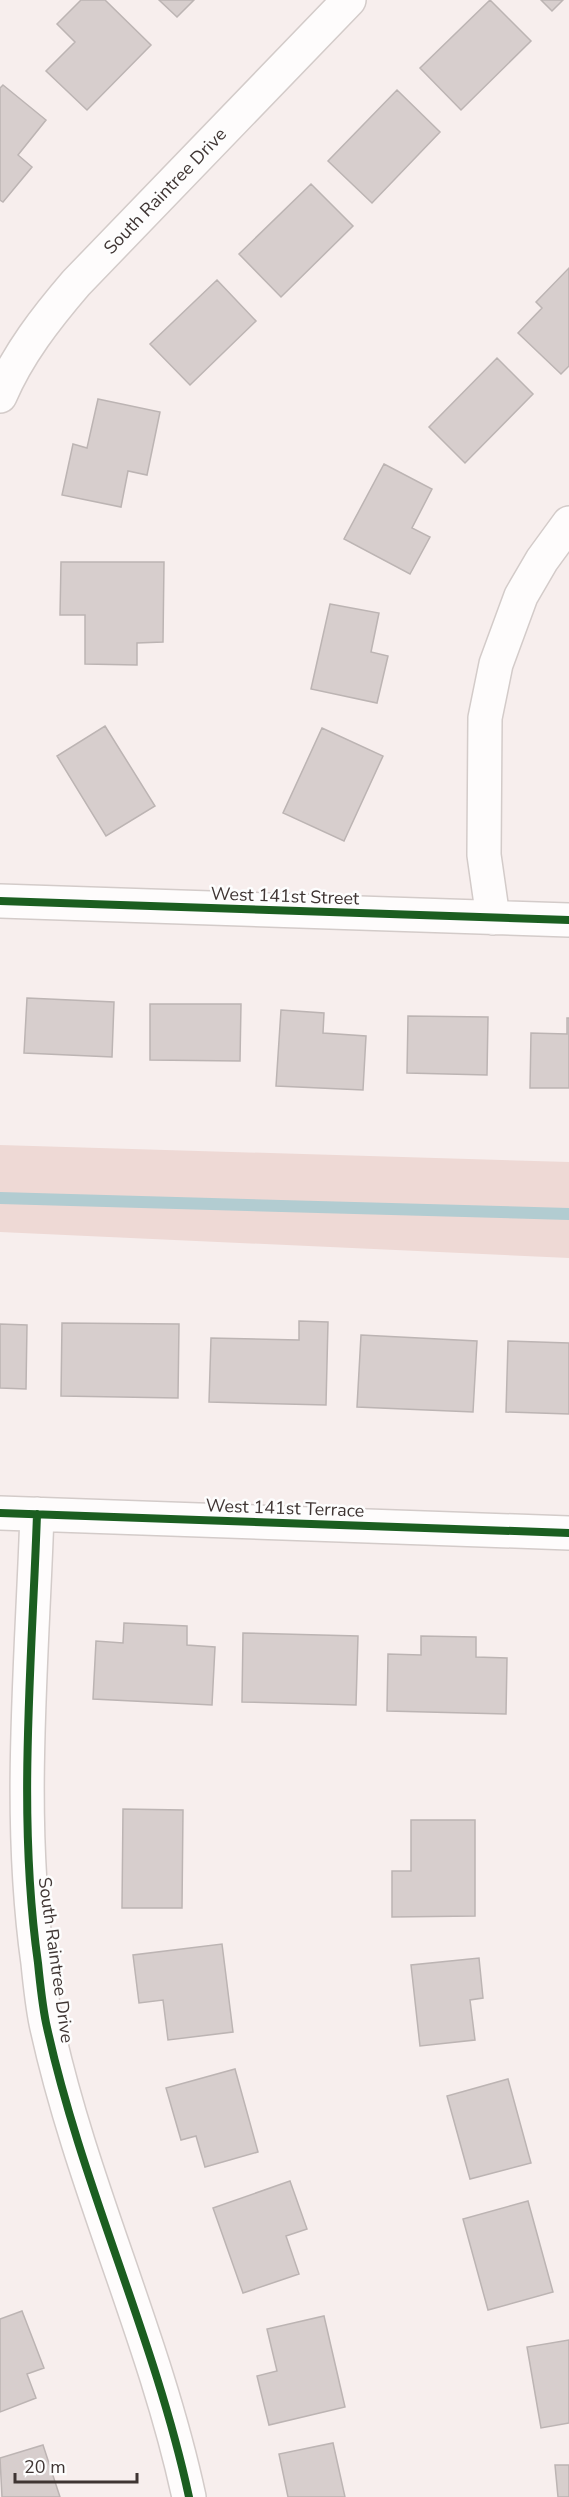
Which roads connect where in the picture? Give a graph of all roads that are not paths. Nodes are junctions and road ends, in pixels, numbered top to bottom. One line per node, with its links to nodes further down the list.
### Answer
1 (349, 0): 2 (street, South Raintree Drive)
2 (0, 396)
3 (569, 524): 5 (street)
4 (0, 901): 5 (street, West 141st Street)
5 (494, 918): 6 (street, West 141st Street)
6 (569, 920)
7 (0, 1513): 8 (street, West 141st Terrace)
8 (37, 1514): 9 (street, West 141st Terrace); 10 (street, South Raintree Drive)
9 (569, 1533)
10 (189, 2497)

